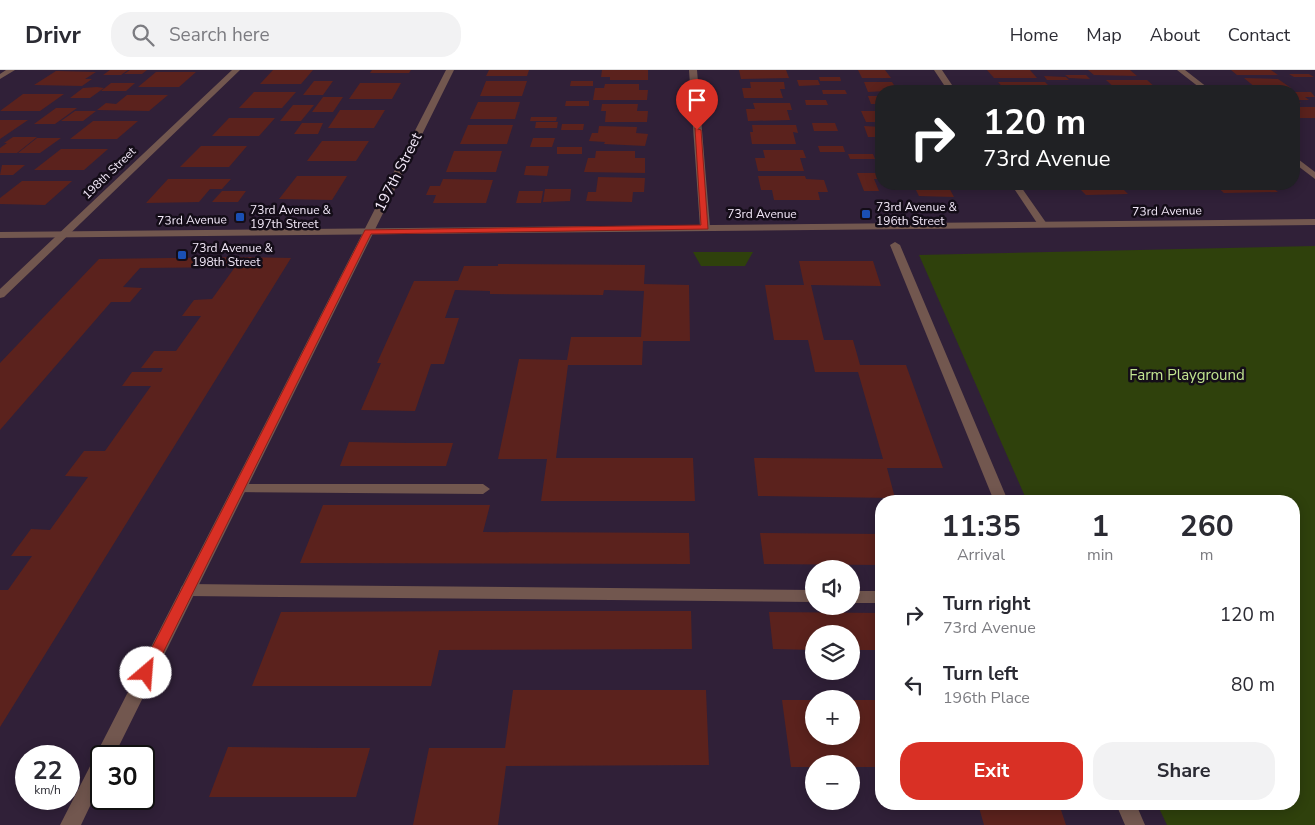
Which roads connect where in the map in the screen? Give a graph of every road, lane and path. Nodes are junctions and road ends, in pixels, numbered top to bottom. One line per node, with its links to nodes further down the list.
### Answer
1 (11, 70): 7 (street)
2 (236, 70): 17 (street, 198th Street)
3 (450, 70): 16 (street, 197th Street)
4 (693, 70): 15 (street)
5 (938, 70): 8 (street)
6 (1181, 70): 9 (street)
7 (0, 77)
8 (948, 85)
9 (1200, 85)
10 (1300, 164): 11 (street)
11 (1315, 176)
12 (1019, 190): 14 (street)
13 (1315, 222): 14 (street, 73rd Avenue)
14 (1042, 224): 15 (street, 73rd Avenue)
15 (705, 227): 16 (street, 73rd Avenue)
16 (368, 232): 17 (street, 73rd Avenue); 21 (street, 197th Street)
17 (64, 234): 18 (street, 73rd Avenue); 20 (street, 198th Street)
18 (0, 235)
19 (895, 245): 23 (street)
20 (0, 295)
21 (238, 489): 22 (street); 24 (street, 197th Street)
22 (483, 489)
23 (999, 495)
24 (188, 590): 25 (street); 28 (street, 197th Street)
25 (805, 596)
26 (860, 596): 27 (street)
27 (875, 597)
28 (110, 745)
29 (90, 785): 31 (street)
30 (1129, 810): 32 (street)
31 (70, 825)
32 (1135, 825)

